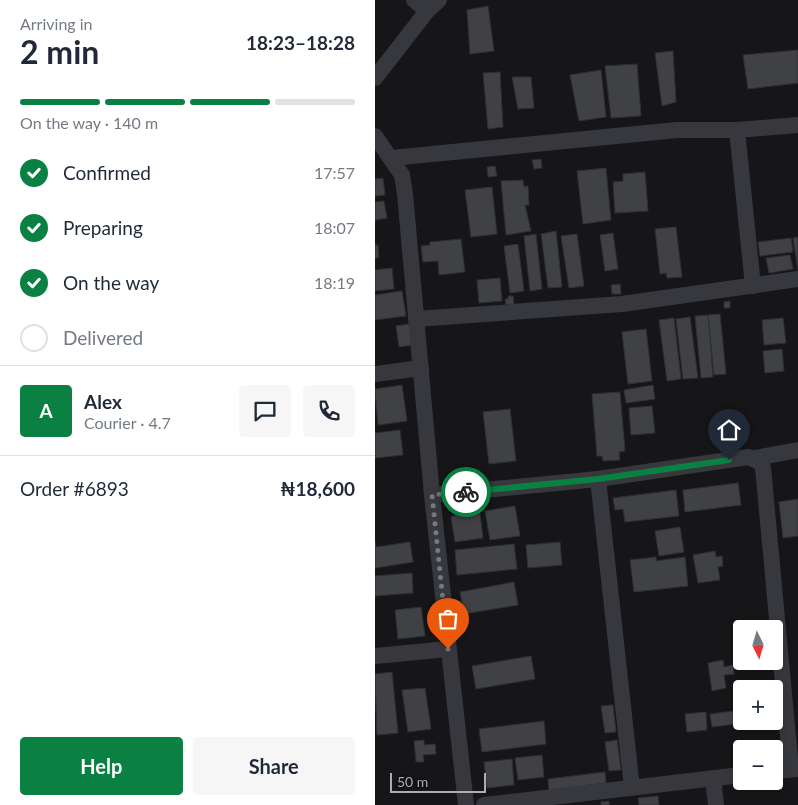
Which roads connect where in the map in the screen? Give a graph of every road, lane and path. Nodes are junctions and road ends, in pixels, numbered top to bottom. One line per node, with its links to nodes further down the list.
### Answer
1 (414, 0): 2 (street)
2 (433, 5): 3 (street)
3 (375, 78)
4 (798, 125): 5 (street)
5 (737, 130): 7 (street); 9 (street)
6 (375, 136): 7 (street)
7 (391, 158): 10 (street)
8 (798, 279): 9 (street)
9 (753, 286): 10 (street)
10 (416, 319): 11 (street)
11 (421, 368): 12 (street); 16 (street)
12 (375, 374)
13 (798, 450): 14 (street)
14 (755, 458): 15 (street); 19 (street)
15 (598, 479): 16 (street); 22 (street)
16 (432, 495): 17 (street)
17 (448, 649): 18 (street); 23 (street)
18 (375, 656)
19 (794, 769)
20 (733, 776): 21 (street)
21 (713, 778): 22 (street); 25 (street)
22 (632, 788): 24 (street)
23 (466, 805)
24 (484, 805)
25 (716, 805)

